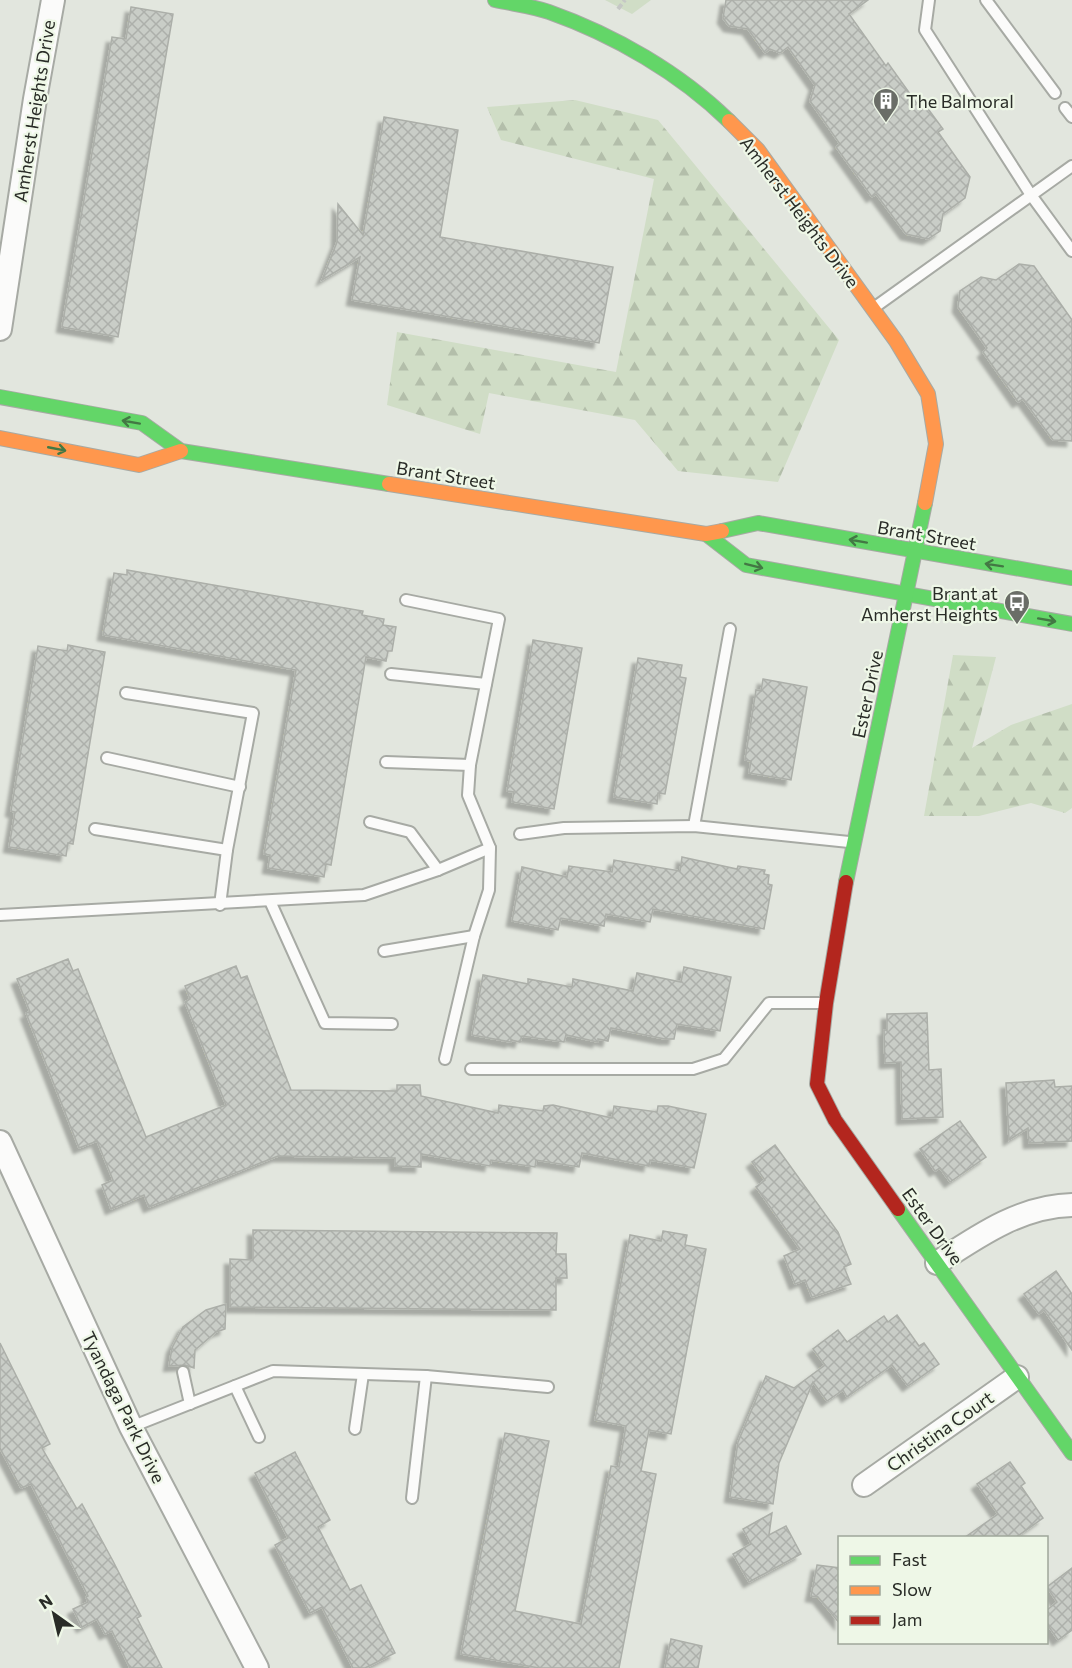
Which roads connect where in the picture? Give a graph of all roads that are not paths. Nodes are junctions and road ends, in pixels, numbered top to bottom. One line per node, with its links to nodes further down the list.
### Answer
1 (53, 0): 10 (street, Amherst Heights Drive)
2 (495, 0): 9 (street, Amherst Heights Drive)
3 (930, 0): 7 (lane)
4 (986, 0): 5 (lane)
5 (1055, 93)
6 (1072, 166): 7 (lane)
7 (1031, 195): 8 (lane); 9 (lane)
8 (1072, 251)
9 (872, 309): 15 (street, Amherst Heights Drive)
10 (0, 329)
11 (0, 398): 13 (street, Brant Street, one-way to 11)
12 (0, 438): 13 (street, Brant Street, one-way to 13)
13 (181, 451): 14 (street, Brant Street)
14 (706, 534): 15 (street, Brant Street, one-way to 14); 17 (street, Brant Street, one-way to 17)
15 (915, 552): 16 (street, Brant Street, one-way to 15); 17 (street, Ester Drive)
16 (1072, 578)
17 (907, 594): 19 (street, Brant Street, one-way to 19); 32 (street, Ester Drive)
18 (406, 600): 22 (lane)
19 (1072, 624)
20 (730, 629): 29 (lane)
21 (391, 674): 22 (lane)
22 (486, 684): 26 (lane)
23 (126, 693): 27 (lane)
24 (107, 758): 27 (lane)
25 (386, 762): 26 (lane)
26 (470, 765): 33 (lane)
27 (240, 787): 34 (lane)
28 (370, 822): 35 (lane)
29 (694, 826): 31 (lane); 32 (lane)
30 (95, 830): 34 (lane)
31 (520, 834)
32 (852, 843): 41 (street, Ester Drive)
33 (490, 848): 35 (lane); 39 (lane)
34 (227, 850): 37 (lane)
35 (438, 870): 36 (lane)
36 (270, 901): 37 (lane); 42 (lane)
37 (220, 905): 38 (lane)
38 (0, 915)
39 (474, 936): 40 (lane); 43 (lane)
40 (384, 951)
41 (826, 1003): 44 (lane); 47 (street, Ester Drive)
42 (392, 1024)
43 (445, 1059)
44 (471, 1069)
45 (0, 1142): 55 (street, Tyandaga Park Drive)
46 (1072, 1205): 47 (street)
47 (937, 1263): 51 (street, Ester Drive)
48 (183, 1372): 54 (lane)
49 (363, 1374): 50 (lane); 52 (lane); 56 (lane)
50 (426, 1376): 53 (lane); 60 (lane)
51 (1017, 1377): 58 (street, Ester Drive); 59 (street, Christina Court)
52 (235, 1386): 54 (lane); 57 (lane)
53 (548, 1387)
54 (190, 1404): 55 (lane)
55 (131, 1427): 61 (street, Tyandaga Park Drive)
56 (356, 1429)
57 (259, 1437)
58 (1072, 1453)
59 (864, 1485)
60 (412, 1498)
61 (257, 1668)

